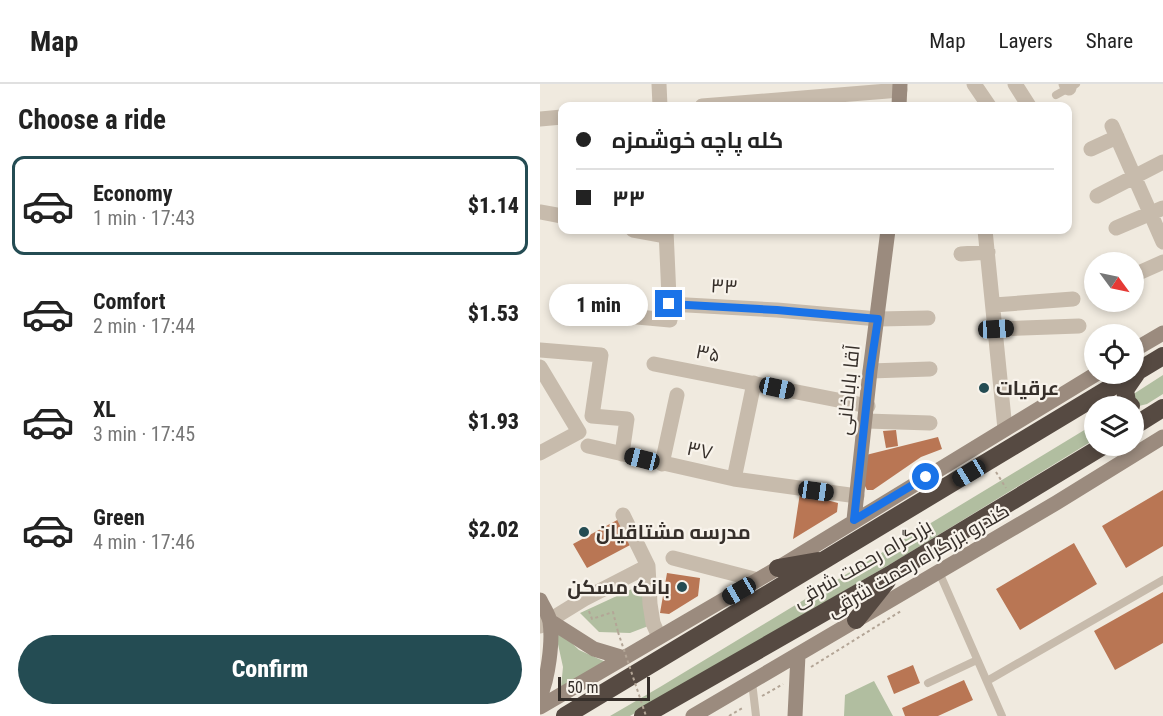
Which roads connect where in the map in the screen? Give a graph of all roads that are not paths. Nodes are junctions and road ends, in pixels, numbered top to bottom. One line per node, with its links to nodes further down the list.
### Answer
1 (659, 84): 5 (street)
2 (974, 84): 8 (street)
3 (1015, 84): 9 (street)
4 (903, 86): 6 (street); 7 (main road)
5 (660, 102)
6 (742, 102)
7 (900, 102)
8 (986, 102)
9 (1026, 102)
10 (558, 117): 11 (street)
11 (540, 119)
12 (1090, 148): 14 (street)
13 (1163, 162): 14 (street)
14 (1134, 177): 15 (street); 16 (street)
15 (1097, 196)
16 (1157, 211): 19 (street); 23 (street)
17 (540, 212): 18 (street)
18 (558, 215)
19 (1116, 228)
20 (666, 234): 29 (street)
21 (888, 234): 33 (main road, آقا باباخانی)
22 (986, 234): 24 (street)
23 (1163, 242)
24 (988, 252): 25 (street); 30 (street)
25 (961, 254)
26 (1163, 262): 27 (street)
27 (1144, 271)
28 (1073, 299): 30 (street)
29 (669, 304): 31 (street); 33 (street, ۳۳)
30 (994, 305): 35 (street)
31 (560, 310)
32 (928, 318): 33 (street, ۳۳)
33 (878, 319): 44 (main road, آقا باباخانی)
34 (1079, 326): 35 (street)
35 (996, 329): 56 (street)
36 (1163, 333): 37 (main road)
37 (1144, 344)
38 (540, 350): 60 (street)
39 (1163, 356): 42 (highway)
40 (654, 364): 46 (street, ۳۵)
41 (540, 367): 59 (street)
42 (1144, 367)
43 (930, 369): 44 (street)
44 (870, 371): 53 (main road, آقا باباخانی)
45 (1084, 381): 56 (main road)
46 (754, 383): 53 (street, ۳۵); 63 (street)
47 (1120, 384): 49 (highway, بزرگراه رحمت شرقی)
48 (677, 395): 62 (street)
49 (1103, 396)
50 (1161, 409): 52 (highway); 54 (highway)
51 (1084, 410): 68 (highway, بزرگراه رحمت شرقی)
52 (1144, 412)
53 (867, 414): 55 (street, ۳۵); 64 (main road, آقا باباخانی)
54 (1144, 420)
55 (930, 423)
56 (1005, 429): 66 (main road)
57 (1163, 437): 71 (main road, کندرو بزرگراه رحمت شرقی)
58 (588, 446): 60 (street, ۳۷)
59 (540, 453)
60 (622, 454): 62 (street, ۳۷)
61 (1086, 456): 72 (highway, بزرگراه رحمت شرقی)
62 (662, 464): 63 (street, ۳۷)
63 (734, 479): 64 (street, ۳۷)
64 (857, 496): 66 (main road, آقا باباخانی)
65 (623, 515): 69 (street)
66 (854, 520): 70 (main road)
67 (673, 558): 73 (street)
68 (828, 559): 70 (highway); 87 (highway, بزرگراه رحمت شرقی)
69 (648, 566): 77 (street); 78 (street)
70 (778, 568): 73 (main road)
71 (939, 572): 76 (main road, کندرو بزرگراه رحمت شرقی); 81 (lane)
72 (893, 573): 76 (highway); 88 (highway, بزرگراه رحمت شرقی)
73 (759, 580): 78 (main road)
74 (1163, 580): 82 (lane)
75 (540, 600): 77 (main road)
76 (856, 620): 79 (main road, کندرو بزرگراه رحمت شرقی)
77 (545, 623): 80 (main road); 85 (main road)
78 (659, 638): 80 (main road)
79 (798, 655): 83 (main road, کندرو بزرگراه رحمت شرقی); 91 (main road)
80 (624, 658): 86 (main road)
81 (977, 660): 82 (lane); 84 (lane)
82 (987, 681): 92 (lane)
83 (752, 682): 89 (main road, کندرو بزرگراه رحمت شرقی); 90 (lane)
84 (928, 683)
85 (540, 696)
86 (540, 707)
87 (565, 716)
88 (645, 716)
89 (693, 716)
90 (756, 716)
91 (795, 716)
92 (1002, 716)

